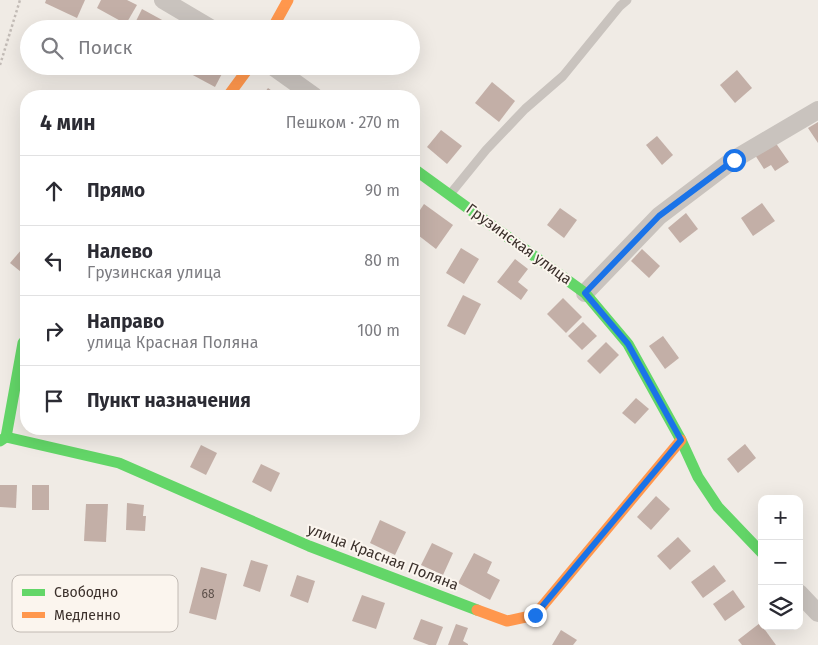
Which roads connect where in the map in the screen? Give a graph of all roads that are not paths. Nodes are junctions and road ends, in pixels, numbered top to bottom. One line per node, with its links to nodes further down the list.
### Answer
1 (163, 0): 4 (street)
2 (288, 0): 5 (street)
3 (627, 0): 12 (lane)
4 (197, 20)
5 (277, 20)
6 (243, 75): 8 (street)
7 (285, 75): 9 (street)
8 (232, 90)
9 (306, 90)
10 (818, 110): 13 (street)
11 (420, 173): 12 (street, Грузинская улица)
12 (450, 195): 13 (street, Грузинская улица)
13 (585, 293): 16 (street, Грузинская улица)
14 (20, 357): 15 (street)
15 (3, 439): 16 (street, улица Красная Поляна)
16 (681, 440): 17 (street, Грузинская улица)
17 (758, 549)
18 (803, 597): 19 (street)
19 (818, 613)

